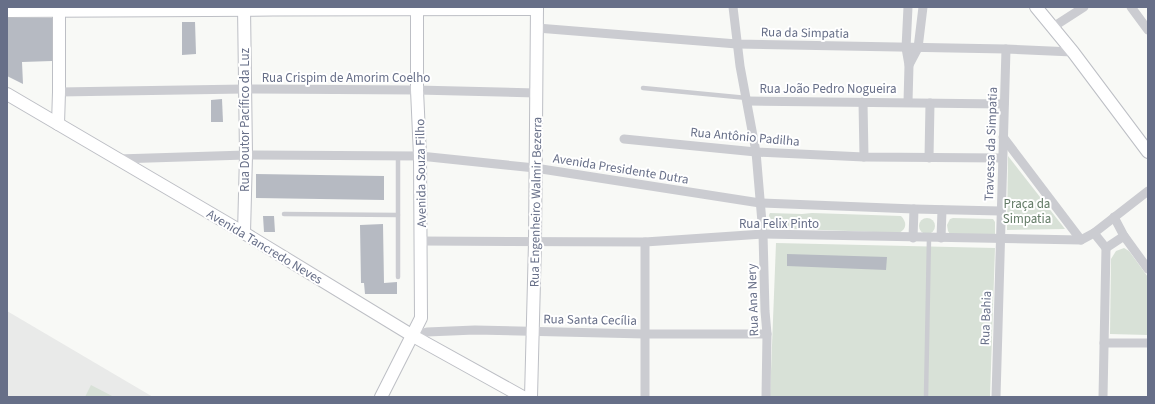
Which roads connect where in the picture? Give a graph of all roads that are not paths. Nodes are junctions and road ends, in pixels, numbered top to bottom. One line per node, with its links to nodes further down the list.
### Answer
1 (733, 7): 15 (street, Rua Ana Nery)
2 (908, 7): 16 (street, Rua João Pedro Nogueira)
3 (923, 7): 17 (street)
4 (1036, 7): 12 (main road)
5 (1084, 7): 12 (street)
6 (1131, 7): 14 (street)
7 (417, 8): 8 (main road); 10 (main road); 23 (main road, Avenida Souza Filho)
8 (537, 8): 13 (main road, Rua Engenheiro Walmir Bezerra)
9 (59, 9): 10 (main road); 11 (main road); 24 (main road)
10 (244, 9): 22 (main road, Rua Doutor Pacífico da Luz)
11 (7, 11)
12 (1053, 27): 19 (main road)
13 (536, 28): 15 (street, Rua da Simpatia); 25 (main road, Rua Engenheiro Walmir Bezerra)
14 (1148, 30)
15 (737, 44): 16 (street, Rua da Simpatia); 27 (street, Rua Ana Nery)
16 (906, 48): 17 (street, Rua da Simpatia); 20 (street, Rua João Pedro Nogueira)
17 (918, 48): 18 (street, Rua da Simpatia); 20 (street, Rua João Pedro Nogueira)
18 (1006, 49): 19 (street, Rua da Simpatia); 31 (street, Travessa da Simpatia)
19 (1073, 52): 36 (main road)
20 (909, 65): 29 (street, Rua João Pedro Nogueira)
21 (643, 88): 27 (lane)
22 (244, 90): 23 (street, Rua Crispim de Amorim Coelho); 24 (street, Rua Crispim de Amorim Coelho); 37 (main road, Rua Doutor Pacífico da Luz)
23 (417, 90): 25 (street, Rua Crispim de Amorim Coelho); 39 (main road, Avenida Souza Filho)
24 (59, 92): 32 (main road)
25 (536, 93): 44 (main road, Rua Engenheiro Walmir Bezerra)
26 (7, 94): 32 (main road, Avenida Tancredo Neves)
27 (747, 99): 28 (street, Rua João Pedro Nogueira); 35 (street, Rua Ana Nery)
28 (863, 102): 29 (street, Rua João Pedro Nogueira); 40 (street)
29 (908, 102): 30 (street, Rua João Pedro Nogueira)
30 (930, 103): 31 (street, Rua João Pedro Nogueira); 41 (street)
31 (1004, 104): 33 (street, Travessa da Simpatia)
32 (58, 124): 43 (main road, Avenida Tancredo Neves)
33 (1003, 137): 42 (street, Travessa da Simpatia); 62 (street)
34 (624, 138): 35 (street, Rua Antônio Padilha)
35 (756, 152): 40 (street, Rua Antônio Padilha); 46 (street, Rua Ana Nery)
36 (1148, 152)
37 (246, 155): 38 (street, Avenida Presidente Dutra); 43 (street, Avenida Presidente Dutra); 53 (main road, Rua Doutor Pacífico da Luz)
38 (398, 156): 39 (street, Avenida Presidente Dutra); 51 (lane)
39 (420, 156): 44 (street, Avenida Presidente Dutra); 60 (main road, Avenida Souza Filho)
40 (864, 157): 41 (street, Rua Antônio Padilha)
41 (929, 158): 42 (street, Rua Antônio Padilha)
42 (1002, 158): 49 (street, Travessa da Simpatia)
43 (118, 159): 53 (main road, Avenida Tancredo Neves)
44 (535, 168): 46 (street, Avenida Presidente Dutra); 63 (main road, Rua Engenheiro Walmir Bezerra)
45 (1148, 191): 52 (street, Rua Felix Pinto)
46 (760, 203): 47 (street, Avenida Presidente Dutra); 55 (street, Rua Ana Nery)
47 (914, 209): 48 (street, Avenida Presidente Dutra); 57 (street)
48 (942, 210): 49 (street, Avenida Presidente Dutra); 59 (street)
49 (1000, 211): 61 (street, Travessa da Simpatia)
50 (284, 214): 51 (lane)
51 (398, 215): 67 (lane)
52 (1114, 217): 54 (street, Rua Felix Pinto); 56 (street)
53 (244, 233): 71 (main road, Avenida Tancredo Neves)
54 (1094, 233): 62 (street, Rua Felix Pinto); 65 (street)
55 (763, 234): 57 (street, Rua Felix Pinto); 64 (street, Rua Felix Pinto); 70 (street, Rua Ana Nery)
56 (1124, 236): 65 (street); 66 (street)
57 (913, 238): 58 (street, Rua Felix Pinto)
58 (929, 238): 59 (street, Rua Felix Pinto); 79 (lane)
59 (941, 238): 61 (street, Rua Felix Pinto)
60 (421, 240): 63 (street, Rua Felix Pinto); 71 (main road, Avenida Souza Filho)
61 (1001, 240): 62 (street, Rua Felix Pinto); 80 (street, Rua Bahia)
62 (1081, 240)
63 (535, 242): 64 (street, Rua Felix Pinto); 68 (main road, Rua Engenheiro Walmir Bezerra)
64 (645, 242): 69 (street)
65 (1106, 248): 73 (street)
66 (1148, 269)
67 (398, 277)
68 (533, 331): 69 (street, Rua Santa Cecília); 71 (street, Rua Santa Cecília); 76 (main road, Rua Engenheiro Walmir Bezerra)
69 (645, 334): 70 (street, Rua Santa Cecília); 77 (street)
70 (767, 334): 78 (street, Rua Ana Nery)
71 (413, 336): 74 (main road, Avenida Souza Filho); 75 (main road, Avenida Tancredo Neves)
72 (1148, 342): 73 (street)
73 (1104, 343): 81 (street)
74 (381, 397)
75 (523, 397)
76 (531, 397)
77 (645, 397)
78 (766, 397)
79 (926, 397)
80 (996, 397)
81 (1103, 397)

